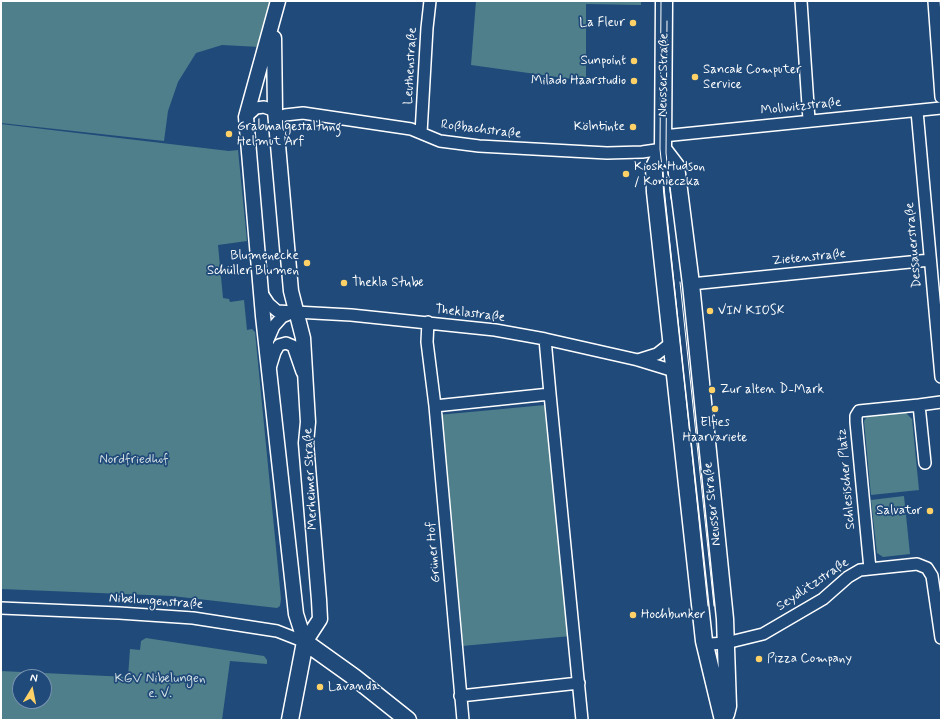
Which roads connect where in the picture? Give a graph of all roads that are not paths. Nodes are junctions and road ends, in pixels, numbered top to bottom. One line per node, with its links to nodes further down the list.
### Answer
1 (278, 1): 6 (street, Merheimer Straße)
2 (430, 1): 13 (street, Leuthenstraße)
3 (664, 1): 14 (main road, Neusser Straße)
4 (801, 1): 12 (street)
5 (934, 1): 7 (street)
6 (275, 17): 10 (street, Merheimer Straße); 11 (street, Merheimer Straße)
7 (941, 97)
8 (941, 108): 9 (street, Mollwitzstraße)
9 (916, 111): 12 (street, Mollwitzstraße); 15 (street, Dessauerstraße)
10 (275, 115): 11 (street); 13 (street, Roßbachstraße); 18 (street, Merheimer Straße)
11 (246, 117): 17 (street, Merheimer Straße)
12 (809, 120): 14 (street, Mollwitzstraße)
13 (421, 133): 14 (street, Roßbachstraße)
14 (663, 143): 16 (main road, Neusser Straße); 22 (main road, Neusser Straße)
15 (930, 260): 16 (street, Zietenstraße); 26 (street, Dessauerstraße)
16 (691, 284): 38 (main road, Neusser Straße)
17 (261, 292): 18 (street); 21 (street, Merheimer Straße)
18 (297, 311): 19 (street, Theklastraße); 21 (street); 27 (street, Merheimer Straße)
19 (428, 322): 20 (street, Theklastraße); 31 (street, Grüner Hof)
20 (545, 339): 23 (street, Theklastraße); 28 (street)
21 (267, 342): 24 (street, Merheimer Straße)
22 (671, 343): 23 (street); 25 (main road, Neusser Straße)
23 (638, 360): 25 (street, Theklastraße)
24 (270, 371): 27 (street); 37 (street, Merheimer Straße)
25 (674, 371): 36 (main road, Neusser Straße)
26 (941, 377)
27 (307, 384): 37 (street, Merheimer Straße)
28 (550, 394): 31 (street); 39 (street)
29 (941, 402): 30 (street)
30 (919, 405): 32 (street); 33 (street, Schlesischer Platz)
31 (435, 406): 40 (street, Grüner Hof)
32 (925, 463)
33 (870, 569): 35 (street, Seydlitzstraße); 38 (street, Seydlitzstraße)
34 (1, 608): 37 (street, Nibelungenstraße)
35 (941, 638)
36 (704, 641): 38 (street, Seydlitzstraße); 45 (main road, Neusser Straße)
37 (305, 642): 41 (main road, Merheimer Straße); 42 (main road)
38 (726, 643): 45 (main road, Neusser Straße)
39 (579, 683): 40 (street); 44 (street)
40 (460, 696): 43 (street, Grüner Hof)
41 (290, 720)
42 (408, 720)
43 (463, 720)
44 (582, 720)
45 (724, 720)

